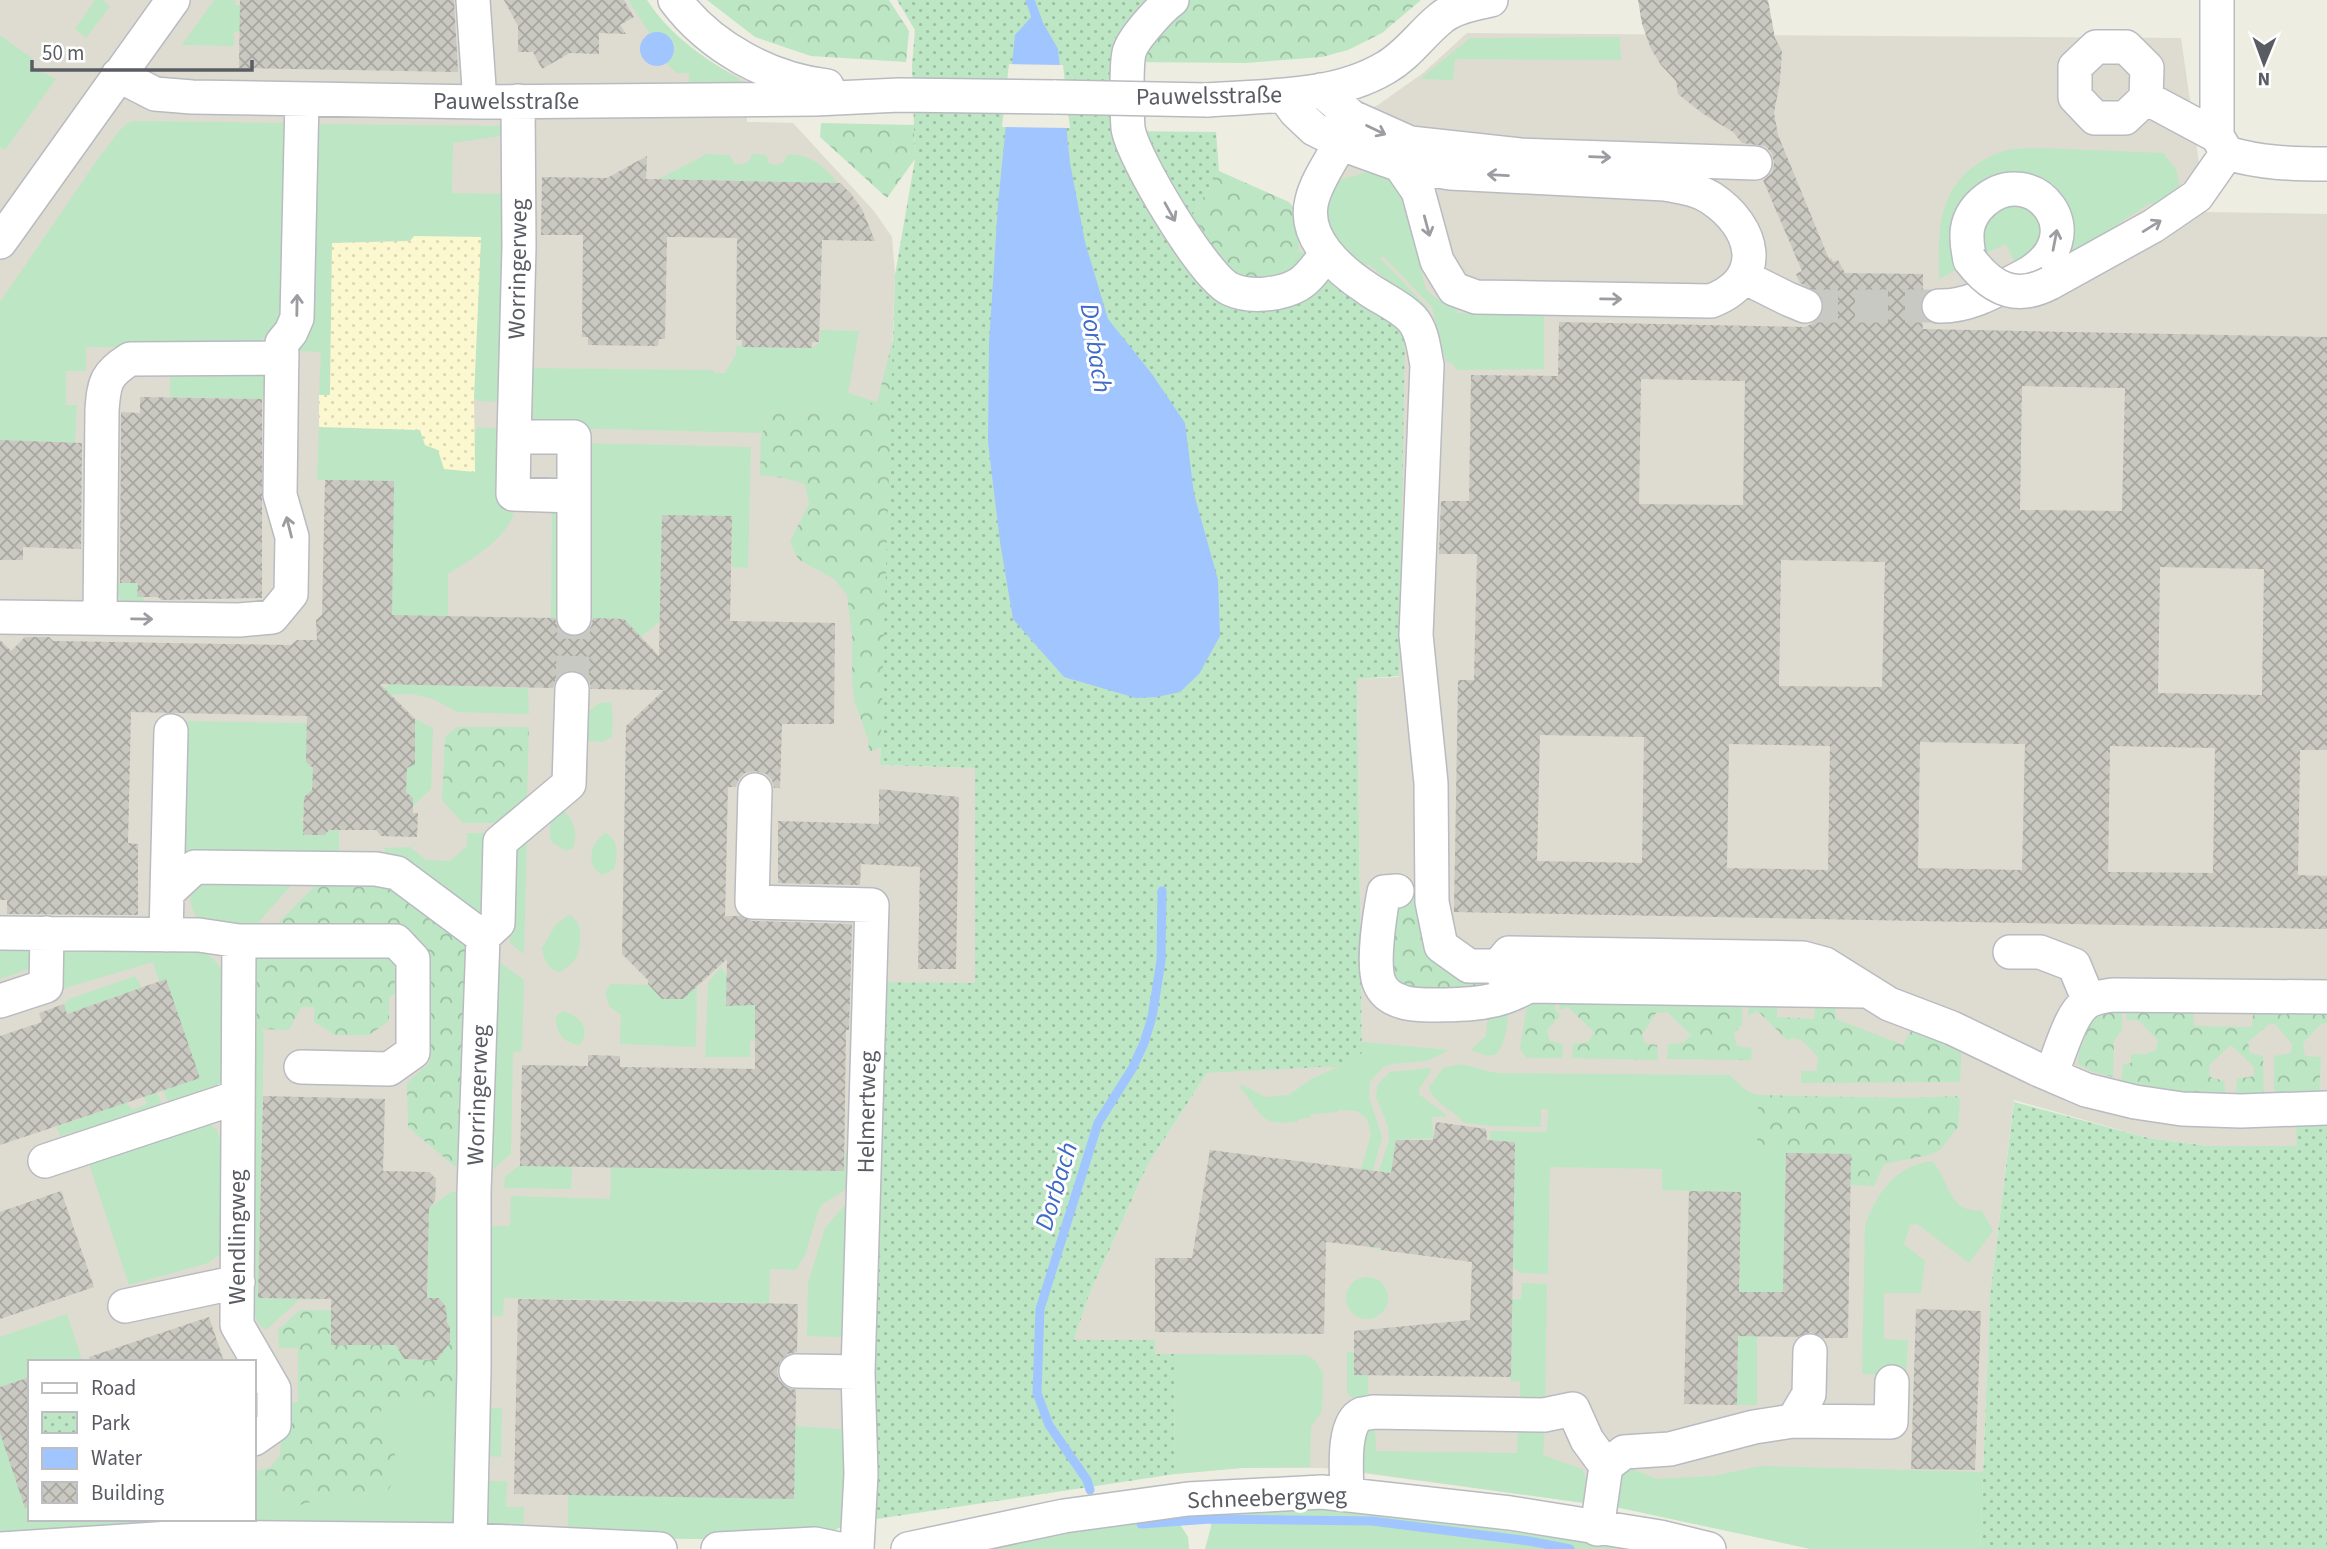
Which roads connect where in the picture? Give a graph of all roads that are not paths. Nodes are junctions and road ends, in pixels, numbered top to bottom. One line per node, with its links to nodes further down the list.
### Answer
1 (173, 0): 7 (street)
2 (473, 0): 13 (street)
3 (675, 0): 9 (street, Pauwelsstraße)
4 (1172, 0): 21 (street, one-way to 21)
5 (1491, 0): 8 (street, Pauwelsstraße)
6 (2217, 0): 16 (street)
7 (118, 75): 12 (street, Pauwelsstraße); 20 (street)
8 (1321, 90): 10 (street, Pauwelsstraße); 19 (street, one-way to 19)
9 (902, 95): 10 (street, Pauwelsstraße, bridge); 14 (street, Pauwelsstraße)
10 (1284, 96): 15 (street)
11 (2146, 97): 16 (street)
12 (302, 99): 13 (street, Pauwelsstraße); 25 (street, one-way to 12)
13 (480, 102): 14 (street, Pauwelsstraße)
14 (518, 102): 26 (street, Worringerweg)
15 (1341, 142): 18 (street); 21 (street)
16 (2222, 144): 17 (street); 24 (street, one-way to 16, bridge)
17 (2327, 164)
18 (1400, 165): 19 (street, one-way to 18); 22 (street, one-way to 22)
19 (1743, 230): 22 (street)
20 (0, 242)
21 (1326, 254): 42 (street)
22 (1744, 277): 23 (street)
23 (1805, 306)
24 (1938, 306)
25 (282, 358): 29 (street); 29 (street, one-way to 25)
26 (514, 437): 27 (street, Worringerweg); 27 (street)
27 (573, 496): 30 (street)
28 (0, 617): 29 (street)
29 (100, 618)
30 (574, 618)
31 (572, 689): 39 (street, Worringerweg)
32 (171, 732): 35 (street)
33 (755, 790): 57 (street, Helmertweg)
34 (1389, 884): 43 (street)
35 (167, 893): 38 (street); 39 (street)
36 (0, 933): 37 (street)
37 (47, 933): 38 (street); 46 (street)
38 (166, 934): 40 (street)
39 (483, 937): 65 (street, Worringerweg)
40 (239, 941): 48 (street); 50 (street, Wendlingweg)
41 (2010, 952): 47 (street)
42 (1498, 966): 43 (street); 44 (street)
43 (1529, 986): 44 (street)
44 (1865, 991): 49 (street)
45 (2327, 997): 47 (street)
46 (0, 1001)
47 (2089, 1001): 49 (street)
48 (301, 1067)
49 (2050, 1074): 51 (street)
50 (238, 1097): 52 (street); 53 (street, Wendlingweg)
51 (2327, 1108)
52 (45, 1161)
53 (237, 1282): 54 (street); 60 (street, Wendlingweg)
54 (125, 1306)
55 (1810, 1351): 59 (street)
56 (796, 1371): 57 (street)
57 (858, 1372): 70 (street, Helmertweg)
58 (1892, 1382): 59 (street)
59 (1793, 1421): 61 (street)
60 (256, 1438)
61 (1606, 1466): 62 (street); 64 (street)
62 (1347, 1495): 64 (street, Schneebergweg); 71 (street, Schneebergweg)
63 (188, 1528): 65 (street); 66 (street)
64 (1597, 1529): 72 (street, Schneebergweg)
65 (470, 1540): 67 (street)
66 (1, 1549)
67 (660, 1549)
68 (719, 1549): 69 (street)
69 (839, 1549)
70 (857, 1549)
71 (908, 1549)
72 (1709, 1549)

